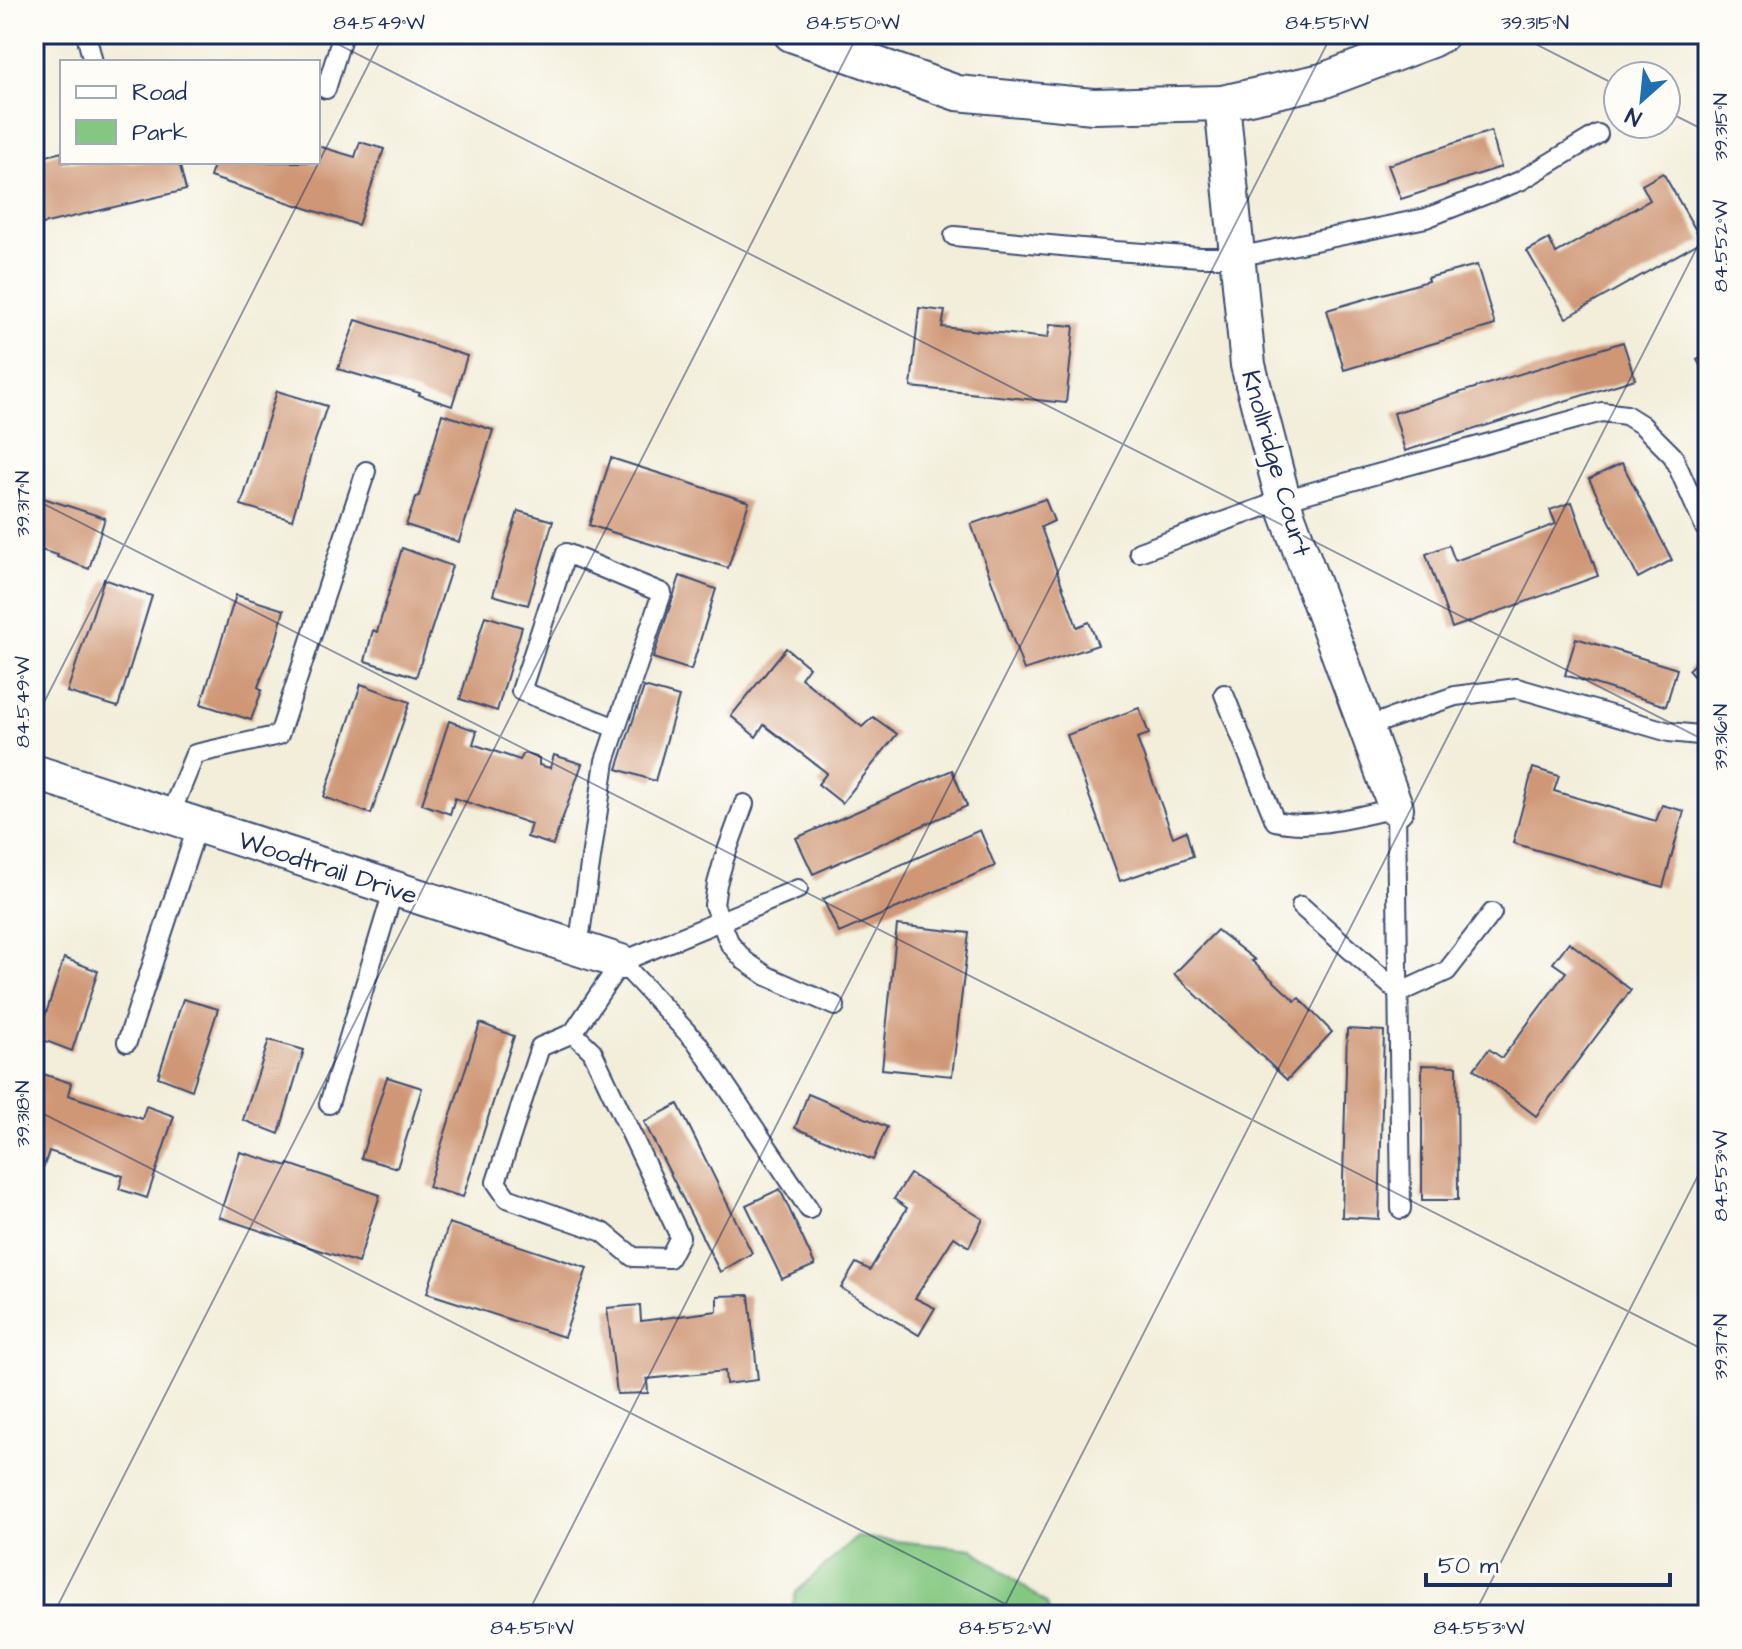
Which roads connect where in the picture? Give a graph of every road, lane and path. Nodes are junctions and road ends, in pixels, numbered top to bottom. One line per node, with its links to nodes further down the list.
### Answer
1 (86, 34): 5 (lane)
2 (343, 34): 6 (lane)
3 (791, 34): 7 (street)
4 (1442, 34): 7 (street)
5 (92, 60)
6 (326, 89)
7 (1222, 103): 10 (street, Knollridge Court)
8 (1598, 134): 10 (lane)
9 (954, 236): 10 (lane)
10 (1237, 257): 12 (street, Knollridge Court)
11 (366, 471): 22 (lane)
12 (1283, 500): 13 (lane); 14 (lane); 16 (street, Knollridge Court)
13 (1705, 528)
14 (1139, 552)
15 (1224, 694): 21 (lane)
16 (1366, 727): 18 (lane); 21 (street, Knollridge Court)
17 (616, 728): 17 (lane); 28 (lane)
18 (1708, 730)
19 (34, 772): 22 (street, Woodtrail Drive)
20 (744, 804): 27 (lane)
21 (1396, 808): 30 (lane)
22 (184, 820): 23 (street, Woodtrail Drive); 33 (lane)
23 (394, 888): 28 (street, Woodtrail Drive); 34 (lane)
24 (798, 889): 27 (lane)
25 (1301, 906): 30 (lane)
26 (1492, 913): 30 (lane)
27 (720, 921): 29 (lane); 31 (lane)
28 (578, 948): 29 (street, Woodtrail Drive)
29 (621, 962): 32 (lane); 35 (lane)
30 (1399, 993): 36 (lane)
31 (835, 1006)
32 (573, 1033): 32 (lane)
33 (127, 1042)
34 (329, 1104)
35 (809, 1209)
36 (1401, 1209)

